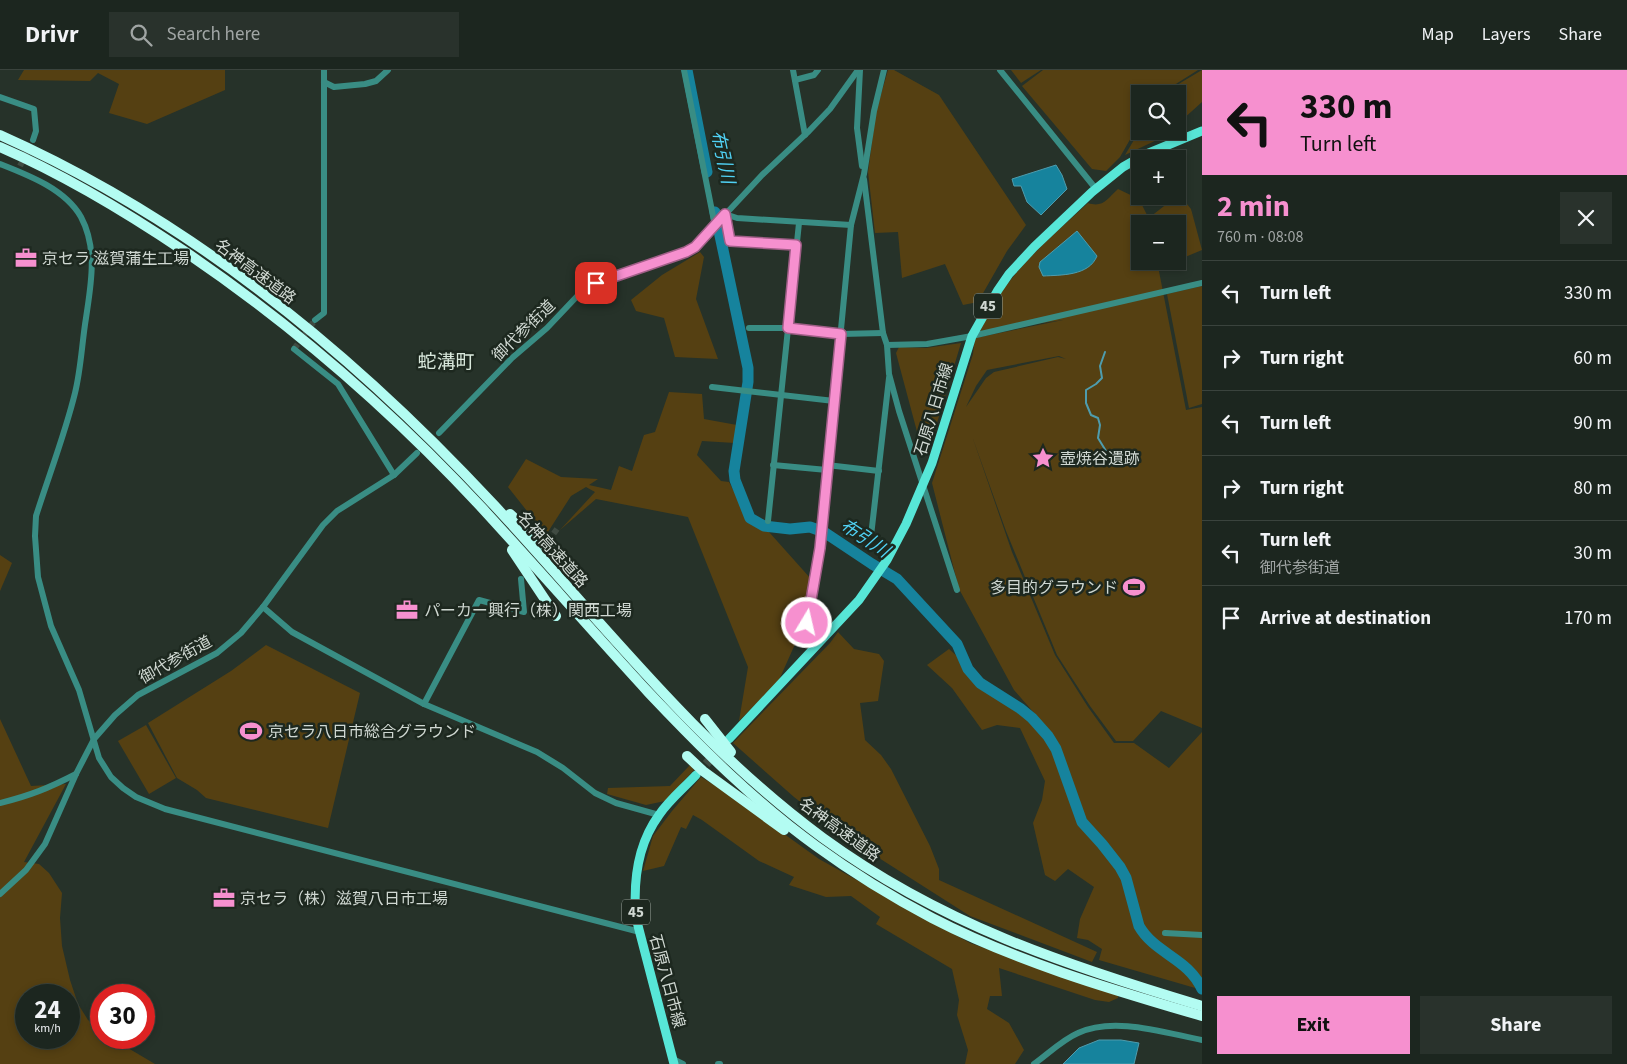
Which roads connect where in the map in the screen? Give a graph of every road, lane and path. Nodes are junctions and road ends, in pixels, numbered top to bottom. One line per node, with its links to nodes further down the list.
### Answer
1 (324, 70): 10 (street)
2 (388, 70): 10 (street)
3 (684, 70): 22 (street)
4 (793, 70): 9 (street)
5 (818, 70): 9 (street)
6 (859, 70): 14 (street, 御代参街道); 18 (street)
7 (884, 70): 18 (street)
8 (1000, 70): 19 (street)
9 (795, 80): 14 (street)
10 (324, 82): 26 (street)
11 (0, 97): 15 (street)
12 (1202, 131): 19 (main road, 石原八日市線 / 45)
13 (0, 135): 39 (highway, 名神高速道路)
14 (805, 135): 20 (street, 御代参街道)
15 (33, 140)
16 (0, 147): 46 (highway, 名神高速道路)
17 (0, 164): 57 (street)
18 (864, 174): 23 (street); 29 (street)
19 (1096, 189): 31 (main road, 石原八日市線 / 45)
20 (723, 217): 21 (street); 22 (street, 御代参街道); 24 (street)
21 (799, 223): 23 (street); 24 (street)
22 (716, 225): 38 (street, 御代参街道)
23 (851, 225): 30 (street)
24 (796, 245): 28 (street)
25 (1202, 282): 31 (street)
26 (315, 320)
27 (749, 328): 28 (street)
28 (788, 328): 30 (street); 36 (street)
29 (883, 333): 30 (street); 32 (street)
30 (841, 334): 37 (street)
31 (972, 336): 32 (street); 45 (main road, 石原八日市線 / 45)
32 (887, 345): 34 (street)
33 (294, 350): 44 (street)
34 (890, 374): 43 (street); 45 (street)
35 (712, 387): 36 (street)
36 (780, 396): 37 (street); 41 (street)
37 (834, 401): 42 (street)
38 (439, 433)
39 (440, 449): 49 (highway); 60 (highway, 名神高速道路)
40 (417, 453): 44 (street, 御代参街道)
41 (773, 465): 42 (street); 47 (street)
42 (827, 468): 43 (street); 54 (street)
43 (879, 471): 48 (street)
44 (394, 475): 52 (street, 御代参街道)
45 (923, 484): 51 (street); 54 (main road, 石原八日市線 / 45)
46 (479, 505): 53 (highway); 66 (highway, 名神高速道路)
47 (768, 521)
48 (871, 536)
49 (559, 555)
50 (522, 580): 55 (street)
51 (956, 590)
52 (263, 608): 55 (street); 57 (street, 御代参街道)
53 (556, 616)
54 (816, 647): 58 (main road, 石原八日市線 / 45)
55 (424, 704): 64 (street)
56 (705, 720): 60 (highway)
57 (94, 738): 61 (street, 御代参街道); 67 (street)
58 (729, 739)
59 (687, 756): 66 (highway)
60 (744, 772): 70 (highway, 名神高速道路)
61 (76, 774): 63 (street); 65 (street, 御代参街道)
62 (696, 775): 64 (main road, 石原八日市線 / 45)
63 (0, 803)
64 (659, 814): 67 (main road, 石原八日市線 / 45)
65 (0, 894)
66 (900, 901): 71 (highway, 名神高速道路)
67 (640, 932): 73 (main road, 石原八日市線 / 45)
68 (1166, 933): 69 (street)
69 (1202, 935)
70 (1201, 1005)
71 (1202, 1016)
72 (1202, 1040): 75 (street)
73 (674, 1062): 74 (street)
74 (682, 1064)
75 (1034, 1064)

